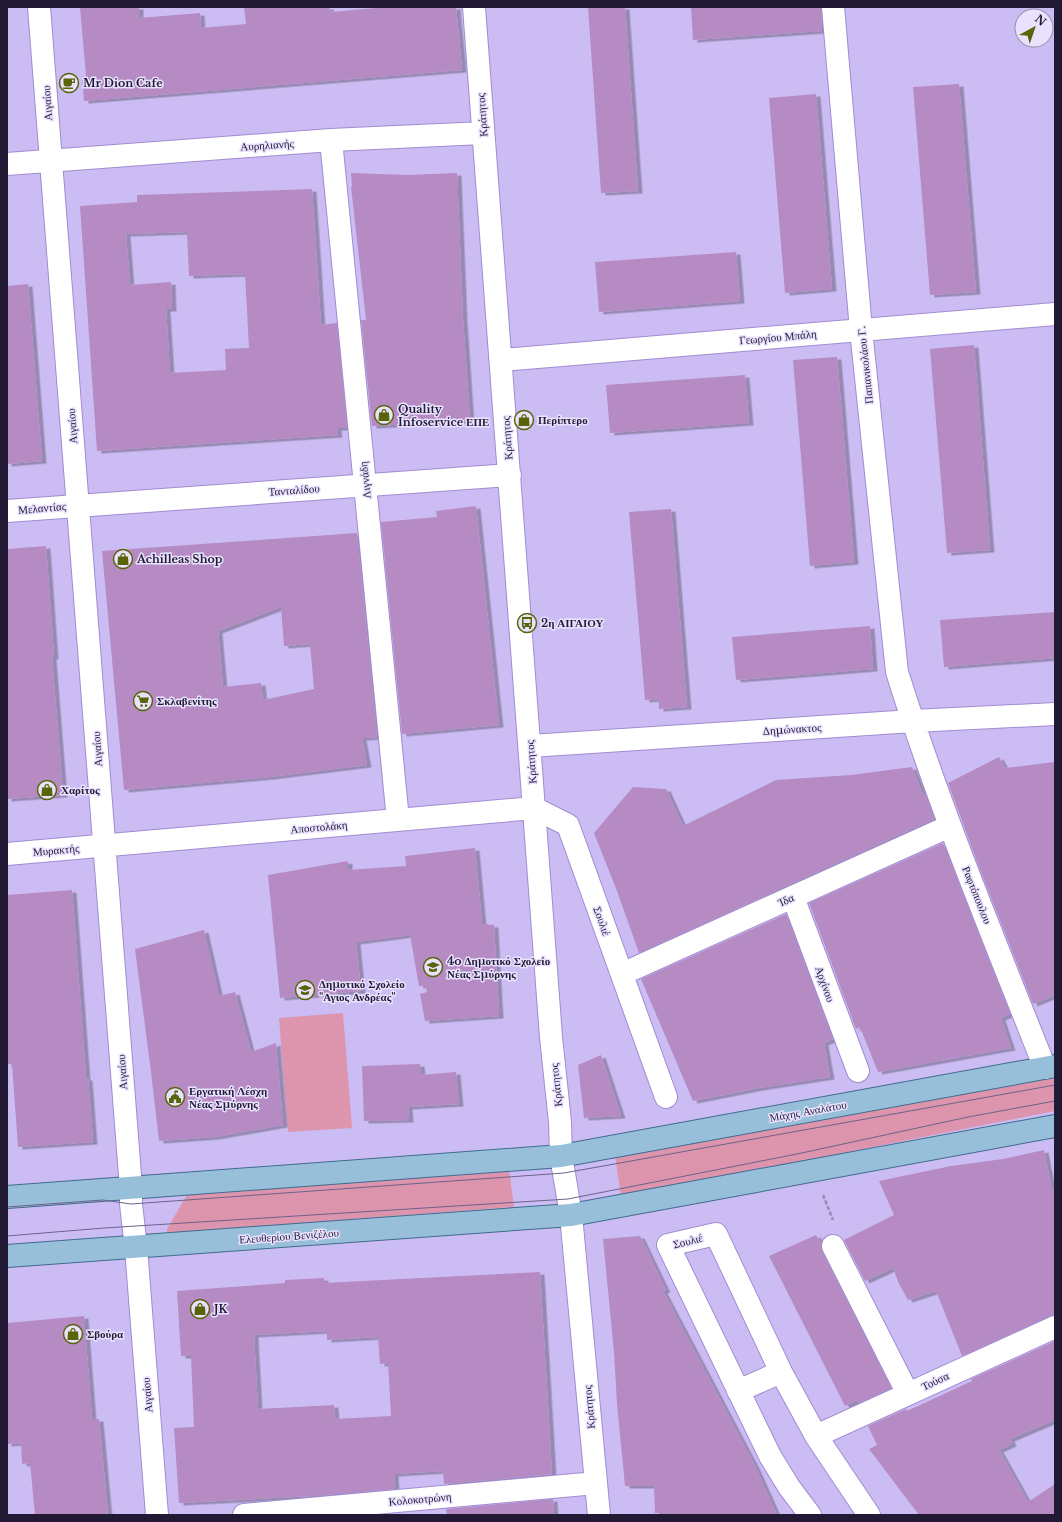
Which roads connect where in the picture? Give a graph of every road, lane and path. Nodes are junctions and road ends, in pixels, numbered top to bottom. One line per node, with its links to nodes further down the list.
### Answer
1 (39, 7): 6 (street, Αιγαίου)
2 (474, 7): 4 (street, Κράτητος)
3 (833, 7): 9 (street, Παπανικολάου Γ.)
4 (483, 133): 5 (street, Αυρηλιανής); 10 (street, Κράτητος)
5 (332, 140): 6 (street, Αυρηλιανής); 12 (street, Λιγνάδη)
6 (52, 161): 7 (street, Αυρηλιανής); 13 (street, Αιγαίου)
7 (7, 164)
8 (1055, 314): 9 (street, Γεωργίου Μπάλη)
9 (861, 330): 10 (street, Γεωργίου Μπάλη); 16 (street, Παπανικολάου Γ.)
10 (501, 360): 11 (street, Κράτητος)
11 (510, 475): 12 (street, Τανταλίδου); 17 (street, Κράτητος)
12 (365, 486): 13 (street, Τανταλίδου); 19 (street, Λιγνάδη)
13 (78, 505): 14 (street, Μελαντίας); 21 (street, Αιγαίου)
14 (7, 511)
15 (1055, 714): 16 (street, Δημώνακτος)
16 (913, 721): 17 (street, Δημώνακτος); 20 (street, Ραφτόπουλου)
17 (530, 746): 18 (street, Κράτητος)
18 (534, 808): 19 (street, Αποστολάκη); 24 (street, Σουλιέ); 29 (street, Κράτητος)
19 (398, 820): 21 (street, Αποστολάκη)
20 (950, 826): 23 (street, Ίδα); 25 (street, Ραφτόπουλου)
21 (104, 845): 22 (street, Μυρακτής); 31 (street, Αιγαίου)
22 (7, 854)
23 (793, 897): 24 (street, Ίδα); 26 (street, Αρχίνου)
24 (622, 974): 27 (street, Σουλιέ)
25 (1050, 1067): 29 (main road, Μάχης Αναλάτου)
26 (858, 1071)
27 (666, 1097)
28 (1055, 1126): 30 (main road)
29 (561, 1156): 31 (main road); 33 (street, Κράτητος)
30 (813, 1170): 33 (main road); 34 (path)
31 (131, 1188): 32 (main road); 35 (street, Αιγαίου)
32 (7, 1197)
33 (571, 1215): 35 (main road, Ελευθερίου Βενιζέλου); 42 (street, Κράτητος)
34 (833, 1246): 40 (street)
35 (136, 1248): 36 (main road, Ελευθερίου Βενιζέλου); 43 (street, Αιγαίου)
36 (7, 1256)
37 (1055, 1326): 40 (street, Τούσα)
38 (782, 1372): 39 (street); 39 (street, Σουλιέ); 41 (street, Σουλιέ)
39 (738, 1391): 46 (street, Σουλιέ)
40 (908, 1394): 41 (street, Τούσα)
41 (816, 1436): 47 (street, Σουλιέ)
42 (596, 1483): 44 (street, Κολοκοτρώνη); 45 (street, Κράτητος)
43 (157, 1515)
44 (244, 1515)
45 (599, 1515)
46 (810, 1515)
47 (869, 1515)

